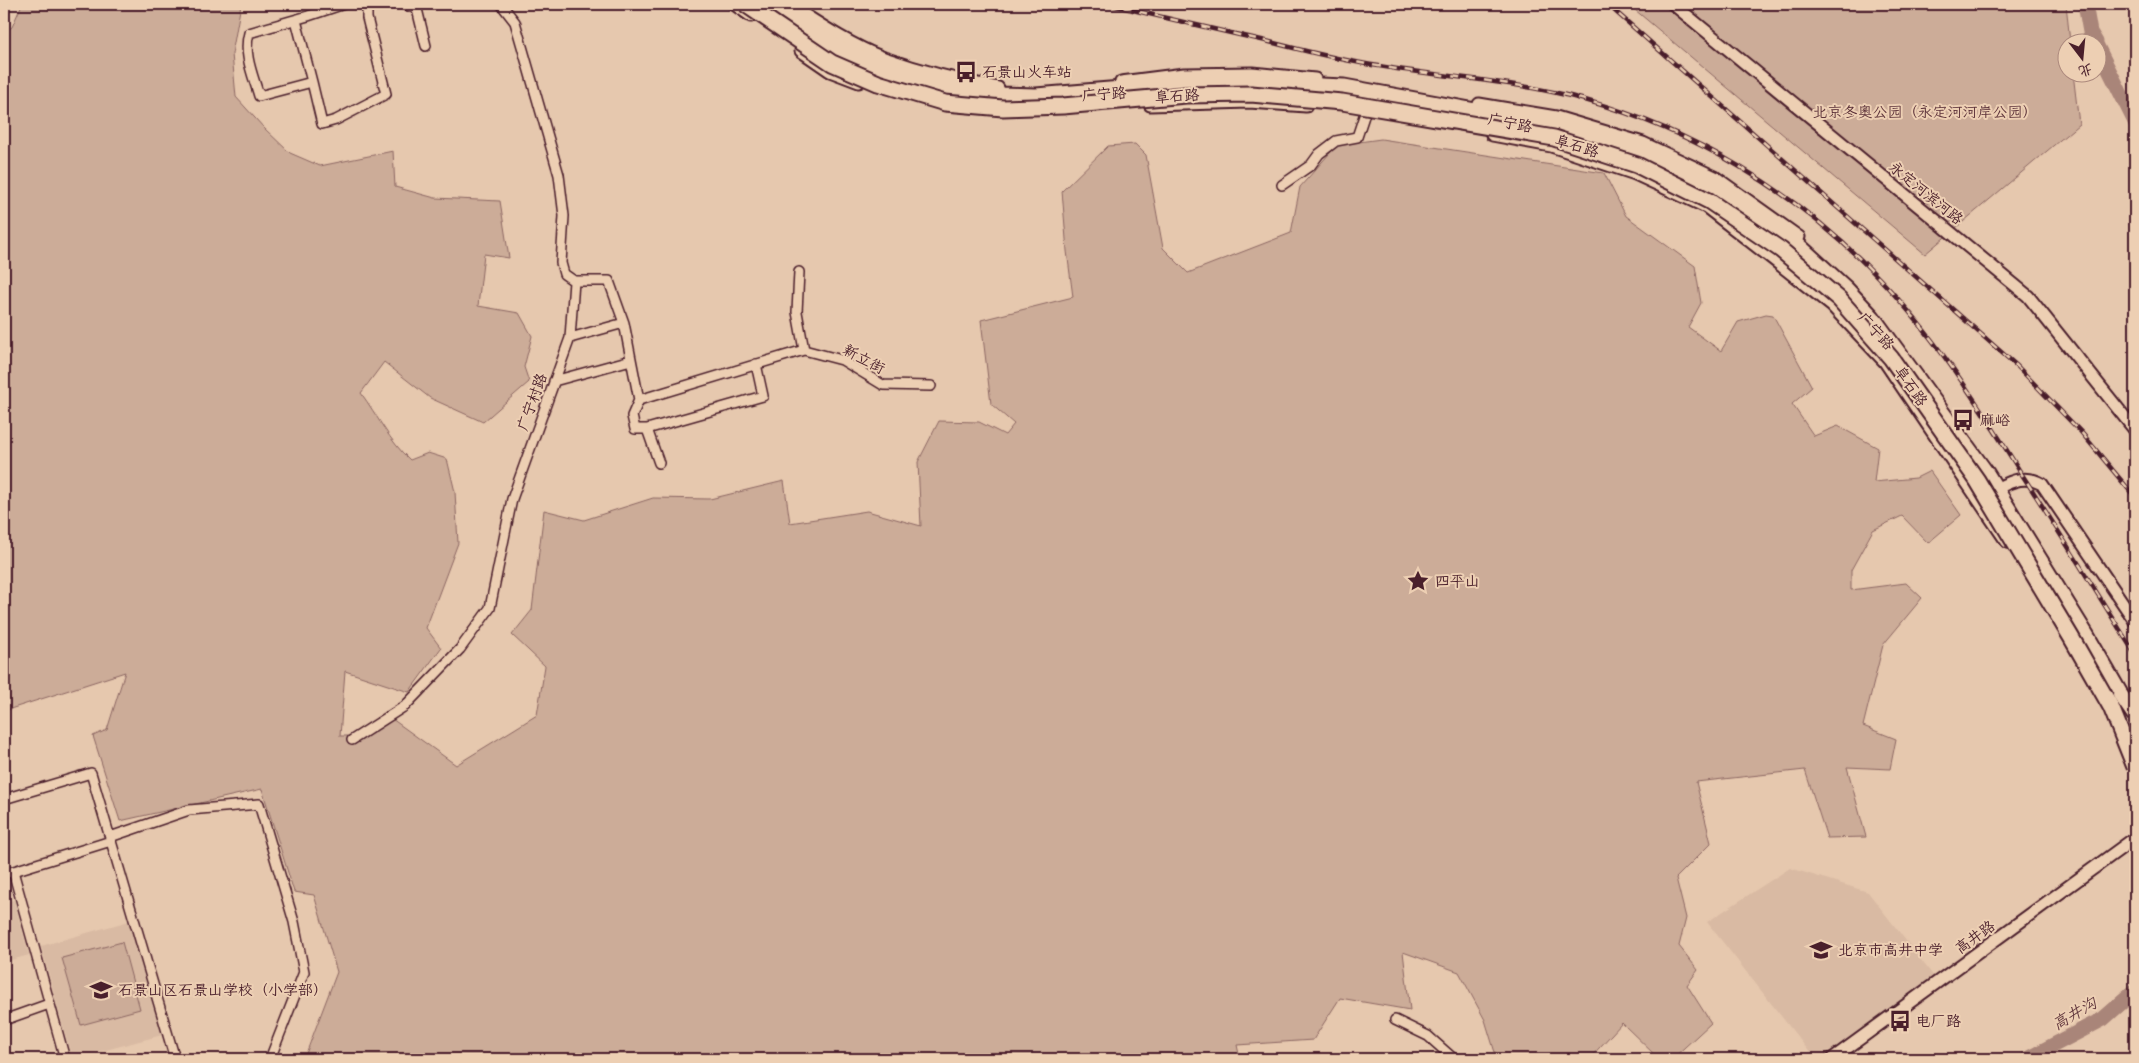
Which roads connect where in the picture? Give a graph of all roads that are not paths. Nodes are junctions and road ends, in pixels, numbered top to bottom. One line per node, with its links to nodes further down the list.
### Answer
1 (344, 4): 10 (street)
2 (367, 4): 12 (street)
3 (403, 4): 11 (street)
4 (501, 4): 16 (street)
5 (734, 4): 13 (street, 广宁路)
6 (745, 4): 34 (highway, 阜石路, bridge)
7 (772, 4): 30 (highway, 阜石路)
8 (788, 4): 28 (street, 广宁路)
9 (1672, 4): 26 (street, 永定河滨河路)
10 (296, 20): 12 (street); 12 (street)
11 (426, 46)
12 (312, 82)
13 (1365, 113): 14 (street); 34 (street, 广宁路)
14 (1282, 185)
15 (799, 272): 19 (street)
16 (574, 281): 17 (street); 18 (street, 广宁村路)
17 (624, 323): 18 (street); 20 (street)
18 (570, 338): 22 (street, 广宁村路)
19 (804, 350): 21 (street); 23 (street, 新立街)
20 (631, 360): 22 (street); 24 (street)
21 (756, 364): 24 (street); 25 (street)
22 (554, 381): 33 (street, 广宁村路)
23 (931, 386)
24 (639, 400): 25 (street)
25 (646, 429): 27 (street)
26 (2135, 430)
27 (659, 463)
28 (1998, 488): 29 (street); 31 (street, 广宁路)
29 (2135, 620)
30 (2120, 694): 31 (main road, bridge); 32 (highway, 阜石路, bridge)
31 (2135, 718)
32 (2135, 729)
33 (352, 740)
34 (2135, 766)
35 (4, 799): 37 (street)
36 (2135, 838): 46 (street, 高井路)
37 (111, 839): 38 (street); 43 (street); 44 (street)
38 (8, 872): 39 (street)
39 (49, 1004): 40 (street); 42 (street)
40 (4, 1020)
41 (1395, 1020): 45 (street)
42 (64, 1059)
43 (175, 1059)
44 (270, 1059)
45 (1454, 1059)
46 (1832, 1059)

